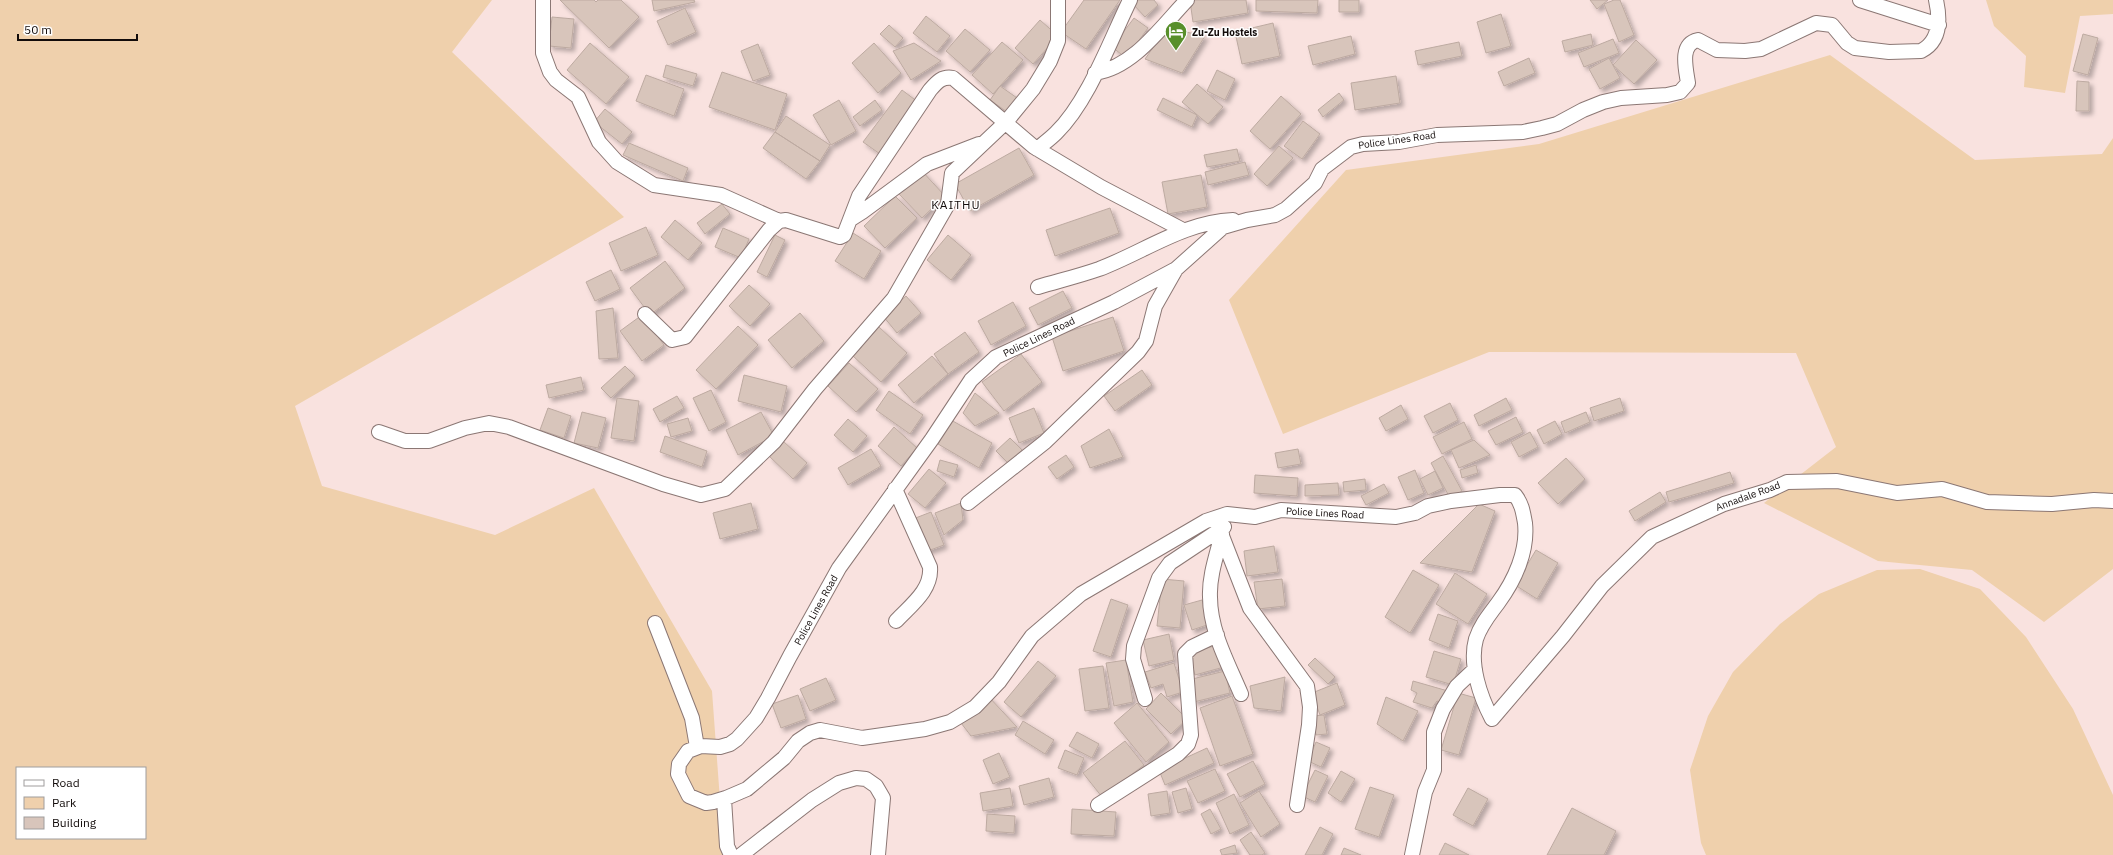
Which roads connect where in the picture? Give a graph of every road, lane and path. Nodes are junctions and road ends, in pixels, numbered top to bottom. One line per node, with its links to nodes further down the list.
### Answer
1 (542, 0): 14 (street)
2 (1058, 0): 9 (street)
3 (1130, 0): 8 (street)
4 (1187, 0): 8 (street)
5 (1860, 0): 7 (street)
6 (1936, 0): 7 (street)
7 (1940, 25): 13 (street, Police Lines Road)
8 (1095, 73): 11 (street)
9 (1006, 122): 10 (street); 11 (street); 12 (street)
10 (985, 142): 12 (street); 19 (street)
11 (1036, 149): 15 (street)
12 (851, 219): 14 (street)
13 (1247, 220): 15 (street); 16 (street, Police Lines Road)
14 (779, 221): 18 (street)
15 (1183, 230): 17 (street)
16 (1176, 269): 20 (street, Police Lines Road); 22 (street)
17 (1038, 287)
18 (646, 314)
19 (379, 432)
20 (895, 489): 24 (street); 31 (street, Police Lines Road)
21 (2113, 501): 30 (street, Annadale Road)
22 (968, 503)
23 (1224, 526): 26 (street); 27 (street, Police Lines Road); 29 (street); 32 (street, Police Lines Road); 34 (street)
24 (896, 621)
25 (655, 623): 31 (street)
26 (1216, 635): 28 (street); 33 (street)
27 (1475, 669): 30 (street, Police Lines Road); 38 (street)
28 (1240, 694)
29 (1145, 699)
30 (1492, 718)
31 (697, 747): 32 (street, Police Lines Road)
32 (724, 799): 35 (street)
33 (1098, 805)
34 (1297, 805)
35 (730, 855)
36 (741, 855): 37 (street)
37 (878, 855)
38 (1412, 855)

